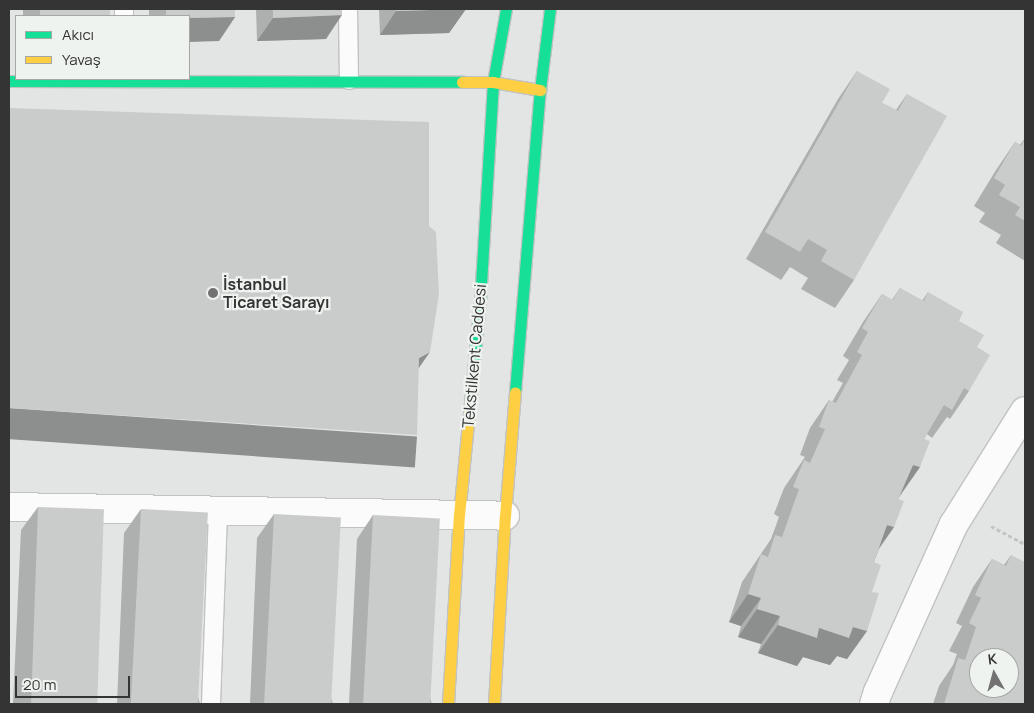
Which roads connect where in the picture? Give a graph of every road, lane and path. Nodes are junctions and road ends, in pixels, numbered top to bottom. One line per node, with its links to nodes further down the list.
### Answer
1 (348, 9): 5 (lane)
2 (506, 9): 7 (street, Tekstilkent Caddesi)
3 (550, 9): 8 (street)
4 (125, 80): 5 (street); 6 (street)
5 (349, 80): 7 (street)
6 (9, 81)
7 (493, 82): 8 (street); 12 (street, Tekstilkent Caddesi)
8 (540, 90): 13 (street)
9 (1025, 411): 17 (street)
10 (9, 507): 11 (street)
11 (218, 511): 12 (street); 14 (lane)
12 (459, 514): 13 (street); 15 (street, Tekstilkent Caddesi)
13 (505, 516): 16 (street)
14 (211, 704)
15 (448, 704)
16 (494, 704)
17 (874, 704)

